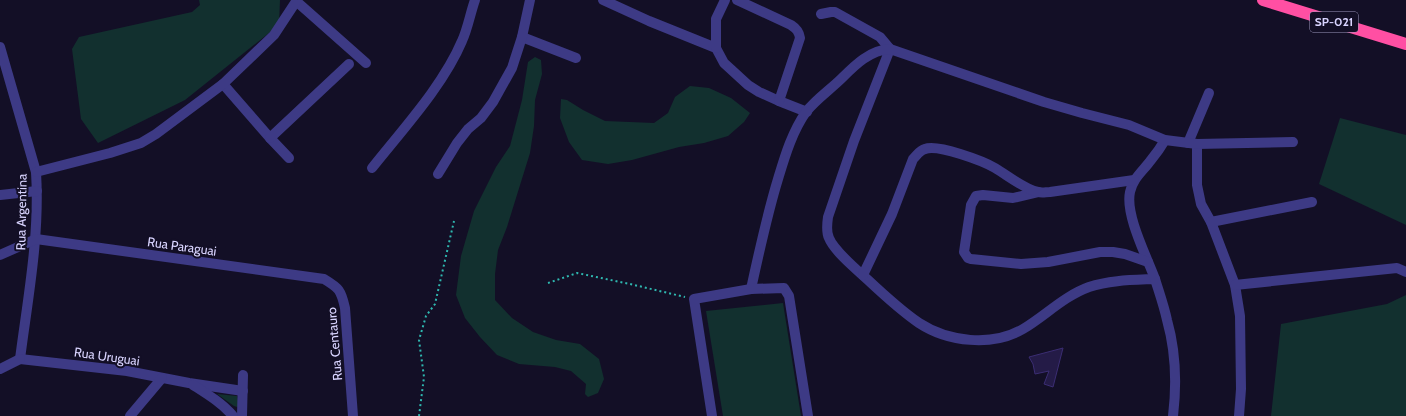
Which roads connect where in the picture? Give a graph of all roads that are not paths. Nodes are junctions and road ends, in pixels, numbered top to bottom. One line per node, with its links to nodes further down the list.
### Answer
1 (474, 0): 26 (street)
2 (530, 0): 9 (street)
3 (603, 0): 12 (street)
4 (725, 0): 12 (street)
5 (737, 0): 19 (street)
6 (1263, 0): 10 (highway, SP-021)
7 (296, 1): 15 (street); 17 (street)
8 (821, 14): 13 (street)
9 (522, 37): 14 (street); 28 (street)
10 (1406, 44)
11 (0, 47): 27 (street, Rua Argentina)
12 (716, 48): 19 (street)
13 (890, 49): 20 (street); 22 (street); 39 (street)
14 (576, 58)
15 (366, 63)
16 (349, 64): 21 (street)
17 (223, 84): 21 (street); 27 (street)
18 (1209, 93): 24 (street)
19 (779, 101): 20 (street)
20 (807, 112): 43 (street)
21 (270, 138): 25 (street)
22 (1165, 140): 24 (street); 29 (street)
23 (1293, 142): 24 (street)
24 (1192, 143): 34 (street)
25 (288, 158)
26 (372, 168)
27 (36, 172): 30 (street, Rua Argentina)
28 (438, 174)
29 (1134, 180): 31 (street); 37 (street)
30 (37, 191): 32 (street); 35 (street, Rua Argentina)
31 (1039, 192): 37 (street); 39 (street)
32 (0, 195)
33 (1312, 202): 34 (street)
34 (1211, 222): 42 (street)
35 (36, 238): 36 (street); 40 (street, Rua Paraguai); 44 (street, Rua Argentina)
36 (0, 255)
37 (1148, 262): 41 (street)
38 (1406, 272): 42 (street)
39 (863, 275): 41 (street)
40 (324, 279): 53 (street, Rua Centauro)
41 (1155, 280): 56 (street)
42 (1235, 285): 57 (street)
43 (751, 289): 54 (street); 55 (street)
44 (20, 359): 45 (street); 47 (street, Rua Uruguai)
45 (0, 369)
46 (243, 375): 49 (street)
47 (162, 378): 48 (street, Rua Uruguai); 50 (street)
48 (189, 383): 49 (street, Rua Uruguai); 51 (street, Rua Uruguai)
49 (243, 391): 52 (street)
50 (130, 416)
51 (233, 416)
52 (242, 416)
53 (353, 416)
54 (712, 416)
55 (808, 416)
56 (1173, 416)
57 (1239, 416)

